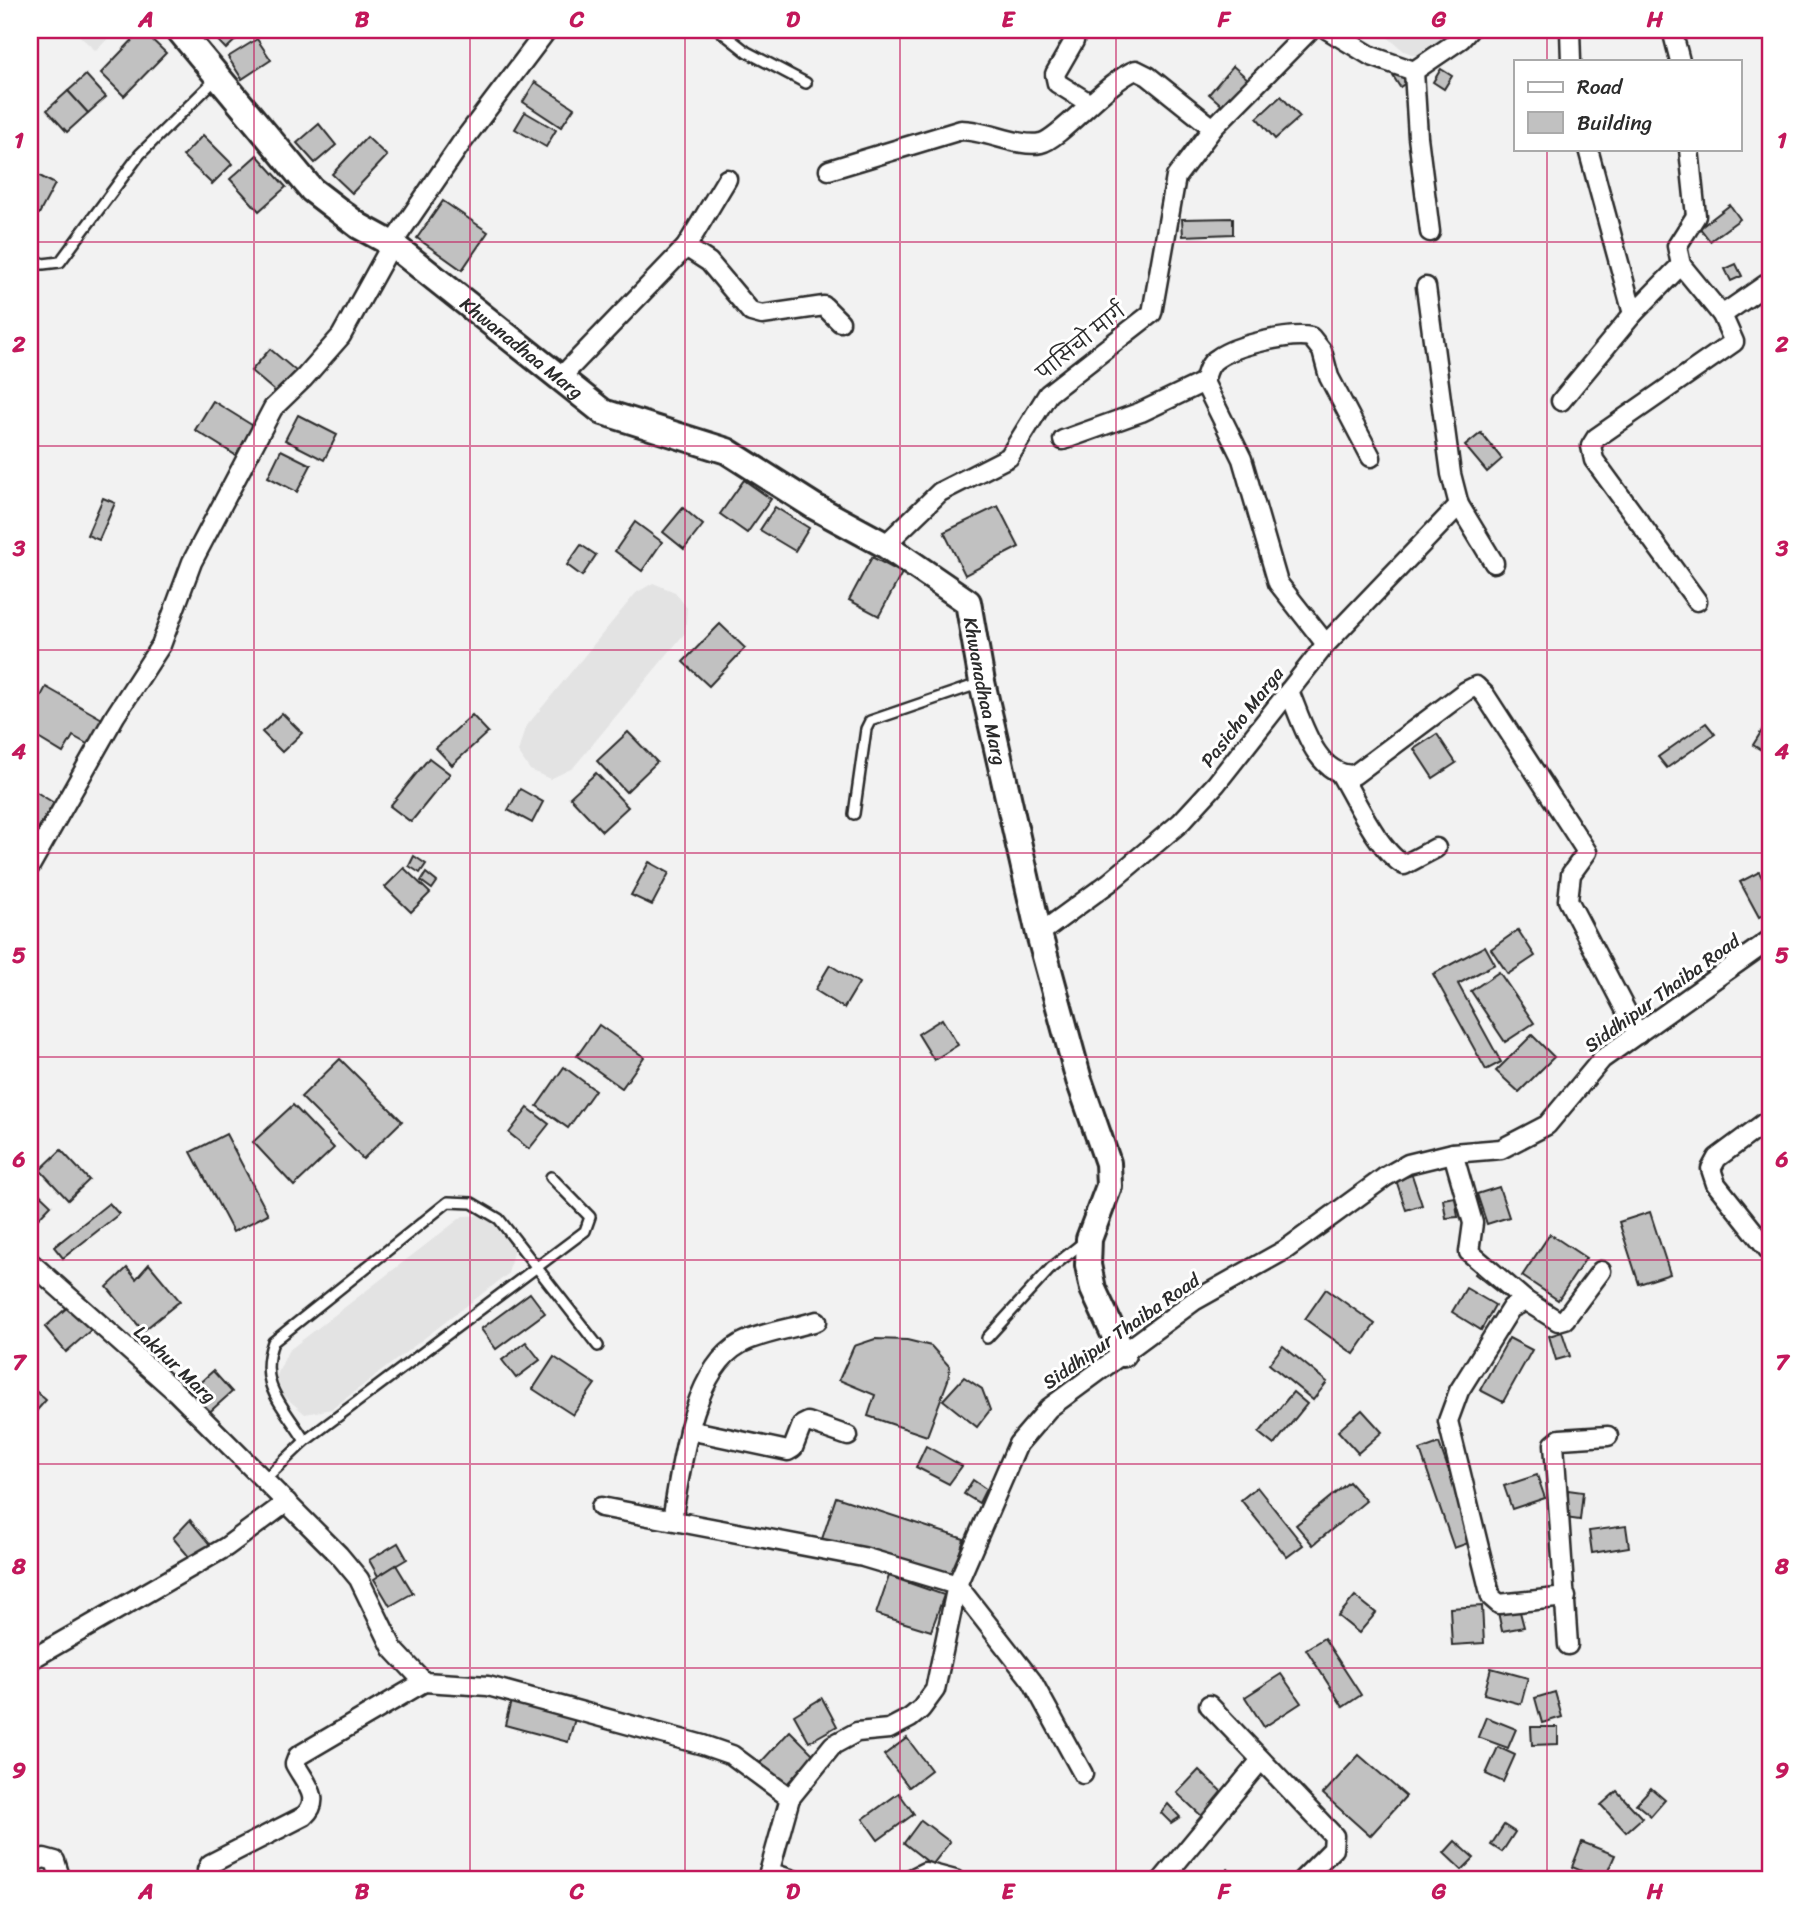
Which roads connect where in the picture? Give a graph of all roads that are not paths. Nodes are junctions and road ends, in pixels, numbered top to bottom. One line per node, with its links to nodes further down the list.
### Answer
1 (179, 30): 13 (street, Khwanadhaa Marg)
2 (547, 30): 22 (street)
3 (719, 30): 14 (lane)
4 (1076, 30): 15 (street)
5 (1310, 30): 16 (street, पासिचो मार्ग)
6 (1328, 30): 12 (street)
7 (1469, 30): 12 (street)
8 (1570, 30): 10 (street)
9 (1672, 30): 11 (street)
10 (1571, 60)
11 (1680, 60)
12 (1414, 71): 21 (street)
13 (217, 78): 22 (street, Khwanadhaa Marg); 24 (lane)
14 (806, 83)
15 (1089, 103): 16 (street); 19 (street)
16 (1213, 128): 37 (street, पासिचो मार्ग)
17 (1588, 150): 28 (street)
18 (1689, 150): 25 (street)
19 (829, 170)
20 (727, 179): 23 (street)
21 (1430, 232)
22 (392, 244): 31 (street, Khwanadhaa Marg); 46 (street)
23 (686, 247): 30 (street); 31 (street)
24 (30, 257)
25 (1681, 265): 28 (street); 29 (street)
26 (1771, 281): 29 (street)
27 (1426, 287): 36 (street)
28 (1633, 314): 33 (street)
29 (1721, 314): 39 (street)
30 (840, 322)
31 (559, 379): 37 (street, Khwanadhaa Marg)
32 (1204, 382): 34 (street); 35 (street); 40 (street)
33 (1561, 401)
34 (1063, 440)
35 (1371, 457)
36 (1459, 505): 38 (street); 40 (street, Pasicho Marga)
37 (885, 545): 41 (street, Khwanadhaa Marg)
38 (1494, 564)
39 (1697, 601)
40 (1326, 644): 42 (street, Pasicho Marga)
41 (982, 682): 44 (lane); 47 (street, Khwanadhaa Marg)
42 (1289, 691): 43 (street); 47 (street, Pasicho Marga)
43 (1341, 775): 45 (street); 49 (street)
44 (854, 814)
45 (1436, 848)
46 (30, 866)
47 (1039, 934): 53 (street, Khwanadhaa Marg)
48 (1771, 939): 49 (street, Siddhipur Thaiba Road)
49 (1638, 1034): 51 (street, Siddhipur Thaiba Road)
50 (1771, 1118): 54 (street)
51 (1453, 1153): 58 (street); 62 (street, Siddhipur Thaiba Road)
52 (551, 1177): 56 (lane)
53 (1089, 1239): 60 (lane); 62 (street, Khwanadhaa Marg)
54 (1771, 1253)
55 (30, 1262): 67 (street, Lakhur Marg)
56 (535, 1268): 61 (lane); 66 (lane); 66 (lane)
57 (1601, 1271): 58 (street)
58 (1525, 1301): 72 (street)
59 (817, 1321): 63 (street)
60 (987, 1338)
61 (598, 1346)
62 (1123, 1354): 71 (street, Siddhipur Thaiba Road)
63 (689, 1430): 64 (street); 70 (street)
64 (848, 1436)
65 (1608, 1436): 72 (street)
66 (305, 1441): 67 (lane)
67 (264, 1480): 68 (street, Lakhur Marg)
68 (287, 1502): 74 (street); 75 (street, Lakhur Marg)
69 (601, 1507): 70 (street)
70 (673, 1520): 71 (street)
71 (957, 1585): 78 (street); 79 (street, Siddhipur Thaiba Road)
72 (1566, 1597): 73 (street)
73 (1568, 1645)
74 (30, 1660)
75 (424, 1682): 79 (street); 83 (street)
76 (1209, 1705): 77 (street)
77 (1261, 1760): 87 (street); 88 (street)
78 (1083, 1774)
79 (790, 1798): 81 (street, Siddhipur Thaiba Road)
80 (30, 1863): 82 (street)
81 (768, 1876): 84 (street)
82 (61, 1880)
83 (210, 1880)
84 (793, 1880)
85 (909, 1880): 86 (street)
86 (955, 1880)
87 (1162, 1880)
88 (1302, 1880)

